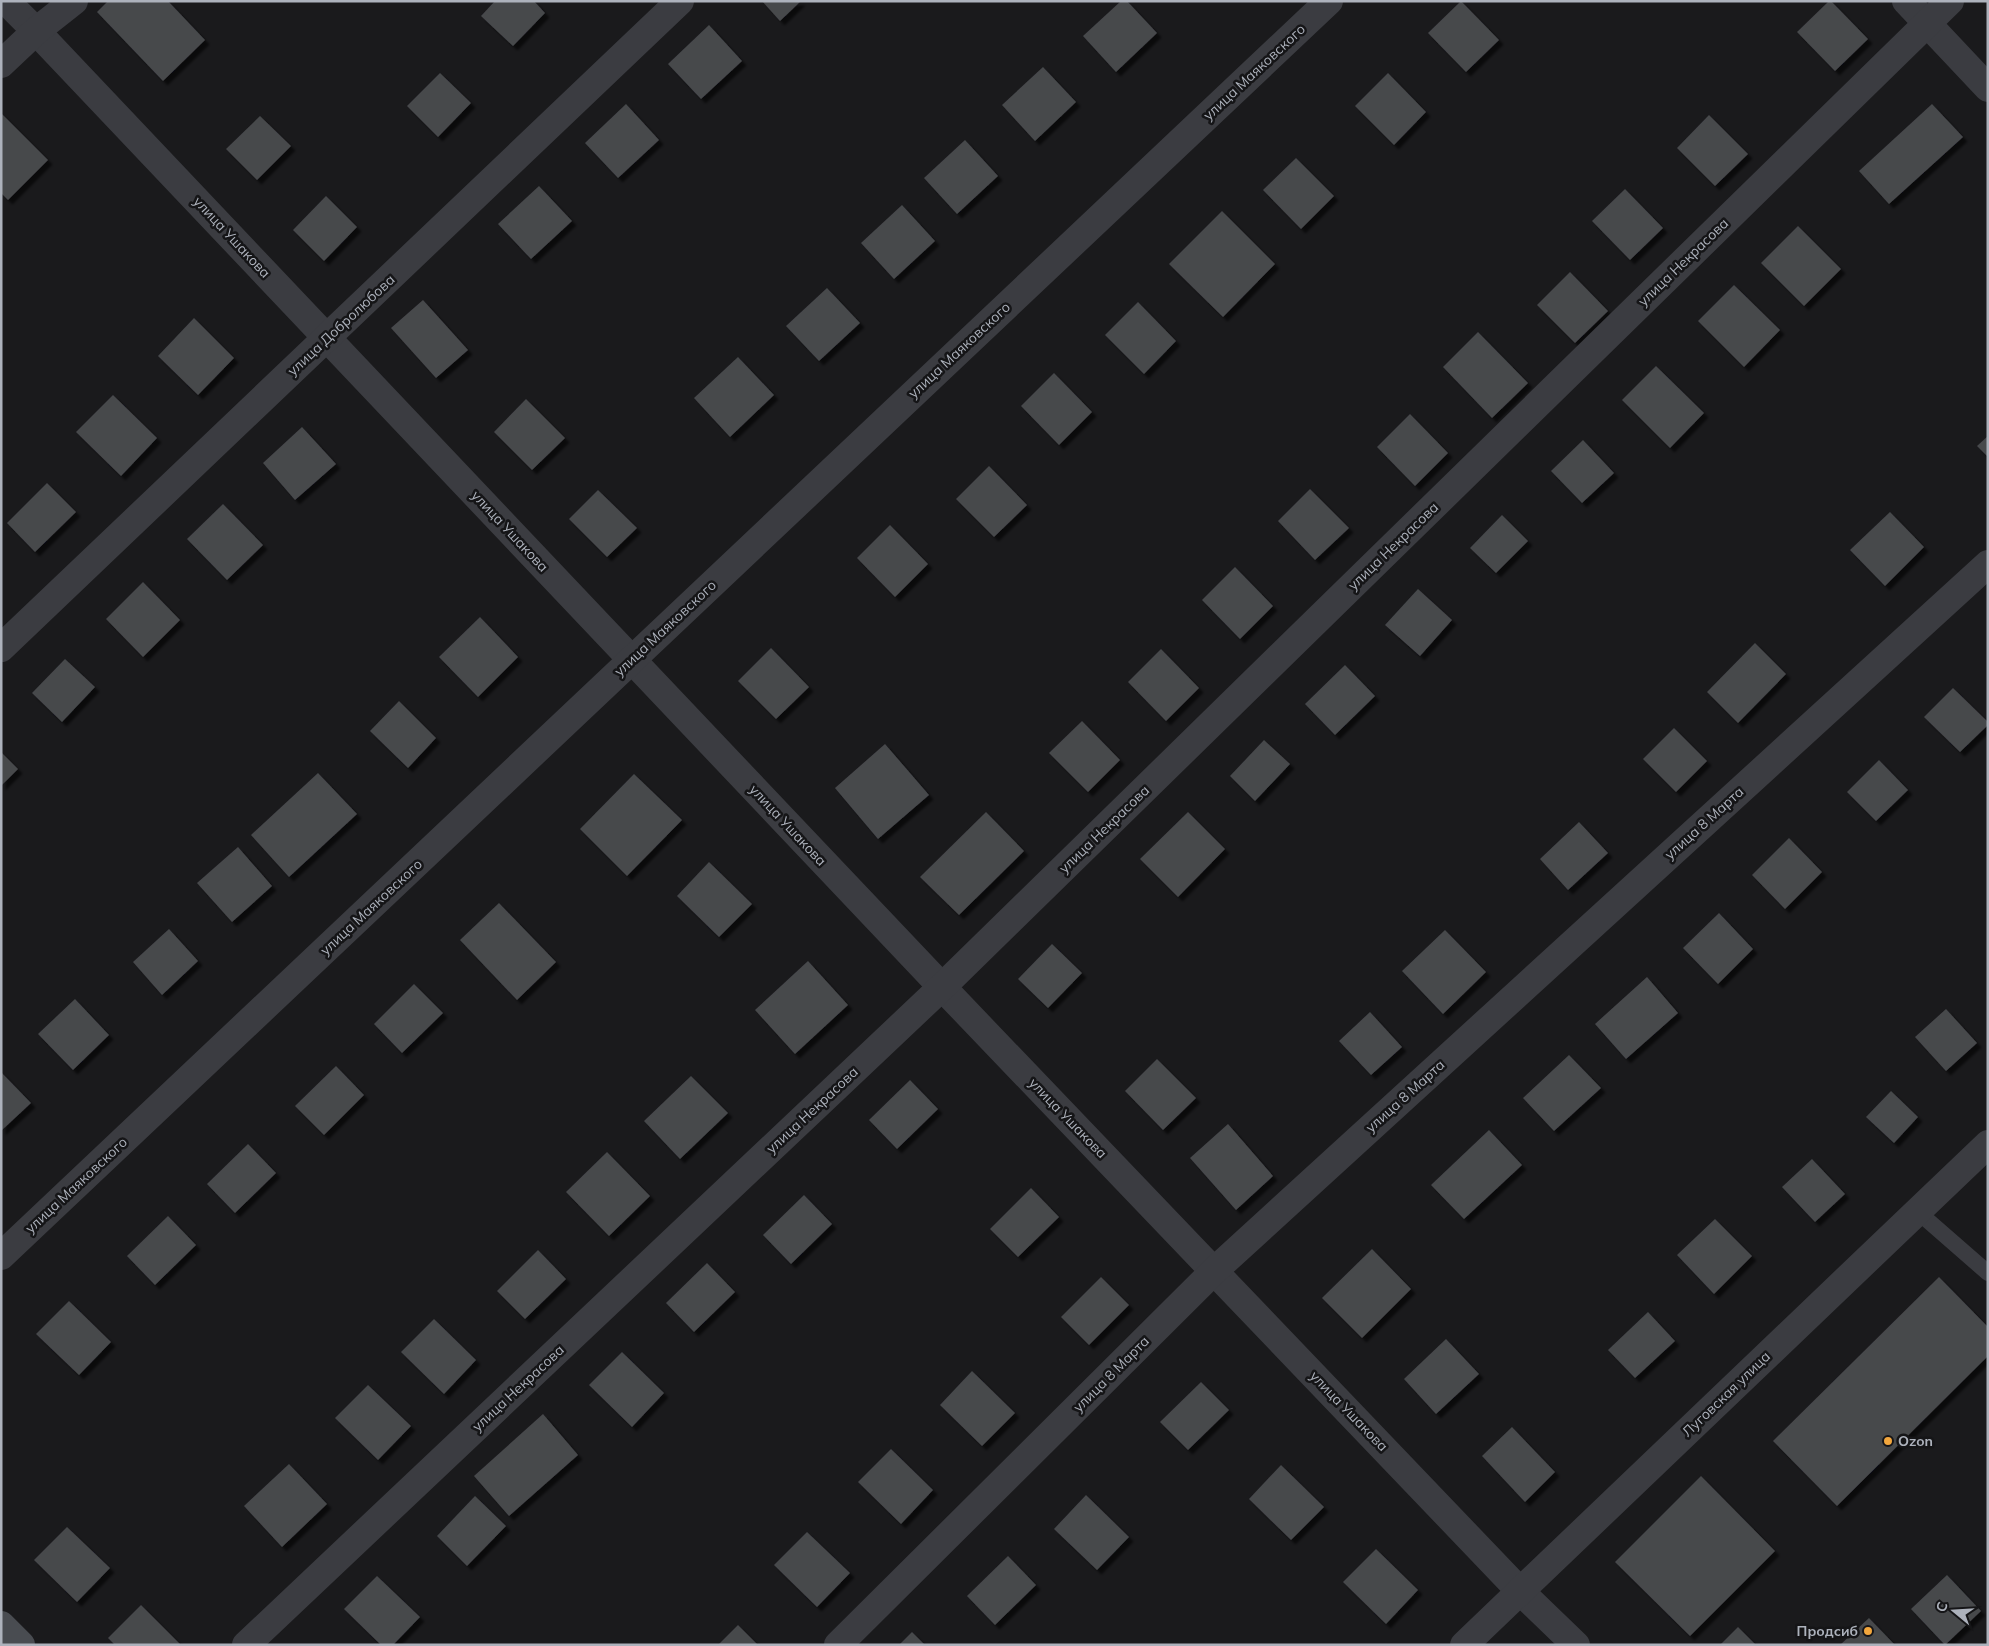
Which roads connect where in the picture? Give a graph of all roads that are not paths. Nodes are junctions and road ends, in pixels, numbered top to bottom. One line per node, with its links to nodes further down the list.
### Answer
1 (6, 1): 8 (street, улица Ушакова)
2 (74, 1): 8 (street)
3 (680, 1): 11 (street, улица Добролюбова)
4 (1329, 1): 14 (street, улица Маяковского)
5 (1906, 1): 7 (street)
6 (1950, 1): 7 (street, улица Некрасова)
7 (1928, 24): 10 (street); 15 (street, улица Некрасова)
8 (36, 31): 9 (street); 11 (street, улица Ушакова)
9 (1, 64)
10 (1988, 88)
11 (327, 338): 13 (street, улица Добролюбова); 14 (street, улица Ушакова)
12 (1988, 564): 19 (street, улица 8 Марта)
13 (1, 648)
14 (632, 660): 15 (street, улица Ушакова); 18 (street, улица Маяковского)
15 (942, 987): 19 (street, улица Ушакова); 24 (street, улица Некрасова)
16 (1988, 1144): 17 (street, Луговская улица)
17 (1917, 1211): 20 (lane); 21 (street, Луговская улица)
18 (1, 1256)
19 (1215, 1270): 21 (street, улица Ушакова); 25 (street, улица 8 Марта)
20 (1988, 1273)
21 (1520, 1591): 26 (street, Луговская улица); 27 (street, улица Ушакова)
22 (1, 1625): 23 (street)
23 (21, 1645)
24 (246, 1645)
25 (838, 1645)
26 (1464, 1645)
27 (1576, 1645)

